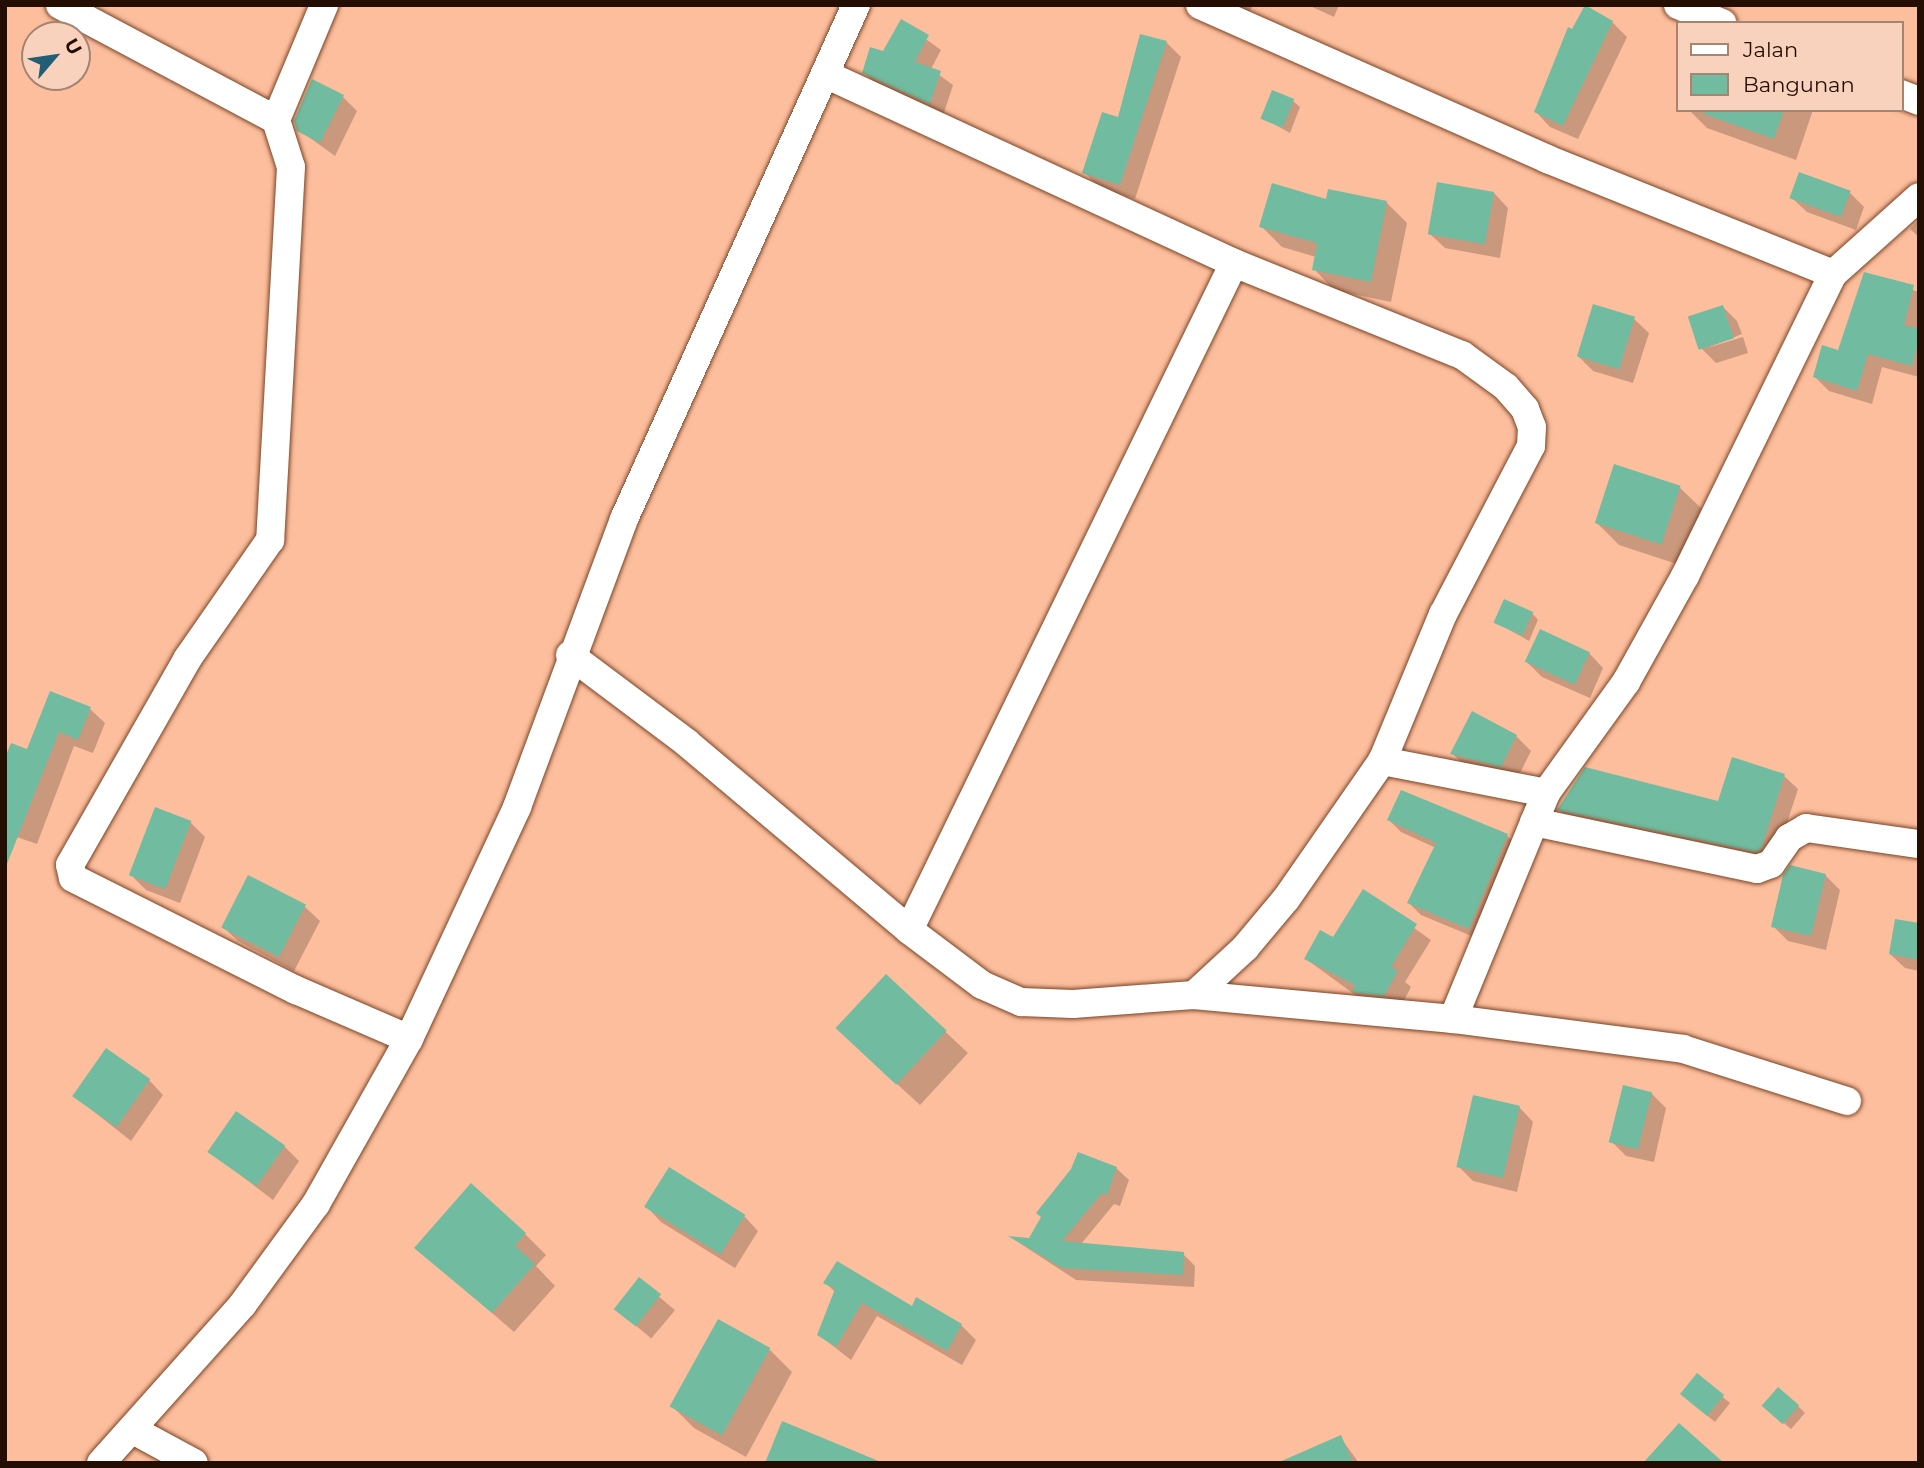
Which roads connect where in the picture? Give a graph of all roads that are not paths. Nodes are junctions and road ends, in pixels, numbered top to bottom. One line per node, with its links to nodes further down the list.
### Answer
1 (60, 5): 8 (street)
2 (324, 5): 8 (street)
3 (856, 5): 7 (street)
4 (1200, 5): 11 (street)
5 (1678, 5): 6 (street)
6 (1717, 21)
7 (825, 74): 10 (street); 12 (street)
8 (276, 120): 20 (street)
9 (1919, 197): 11 (street)
10 (1234, 263): 13 (street); 17 (street)
11 (1833, 274): 14 (street)
12 (570, 655): 17 (street); 20 (street)
13 (1382, 761): 14 (street); 18 (street)
14 (1546, 793): 15 (street)
15 (1534, 822): 16 (street); 19 (street)
16 (1919, 844)
17 (909, 930): 18 (street)
18 (1194, 995): 19 (street)
19 (1453, 1019): 21 (street)
20 (409, 1040): 22 (street)
21 (1847, 1101)
22 (133, 1430): 23 (street); 24 (street)
23 (101, 1463)
24 (194, 1463)

